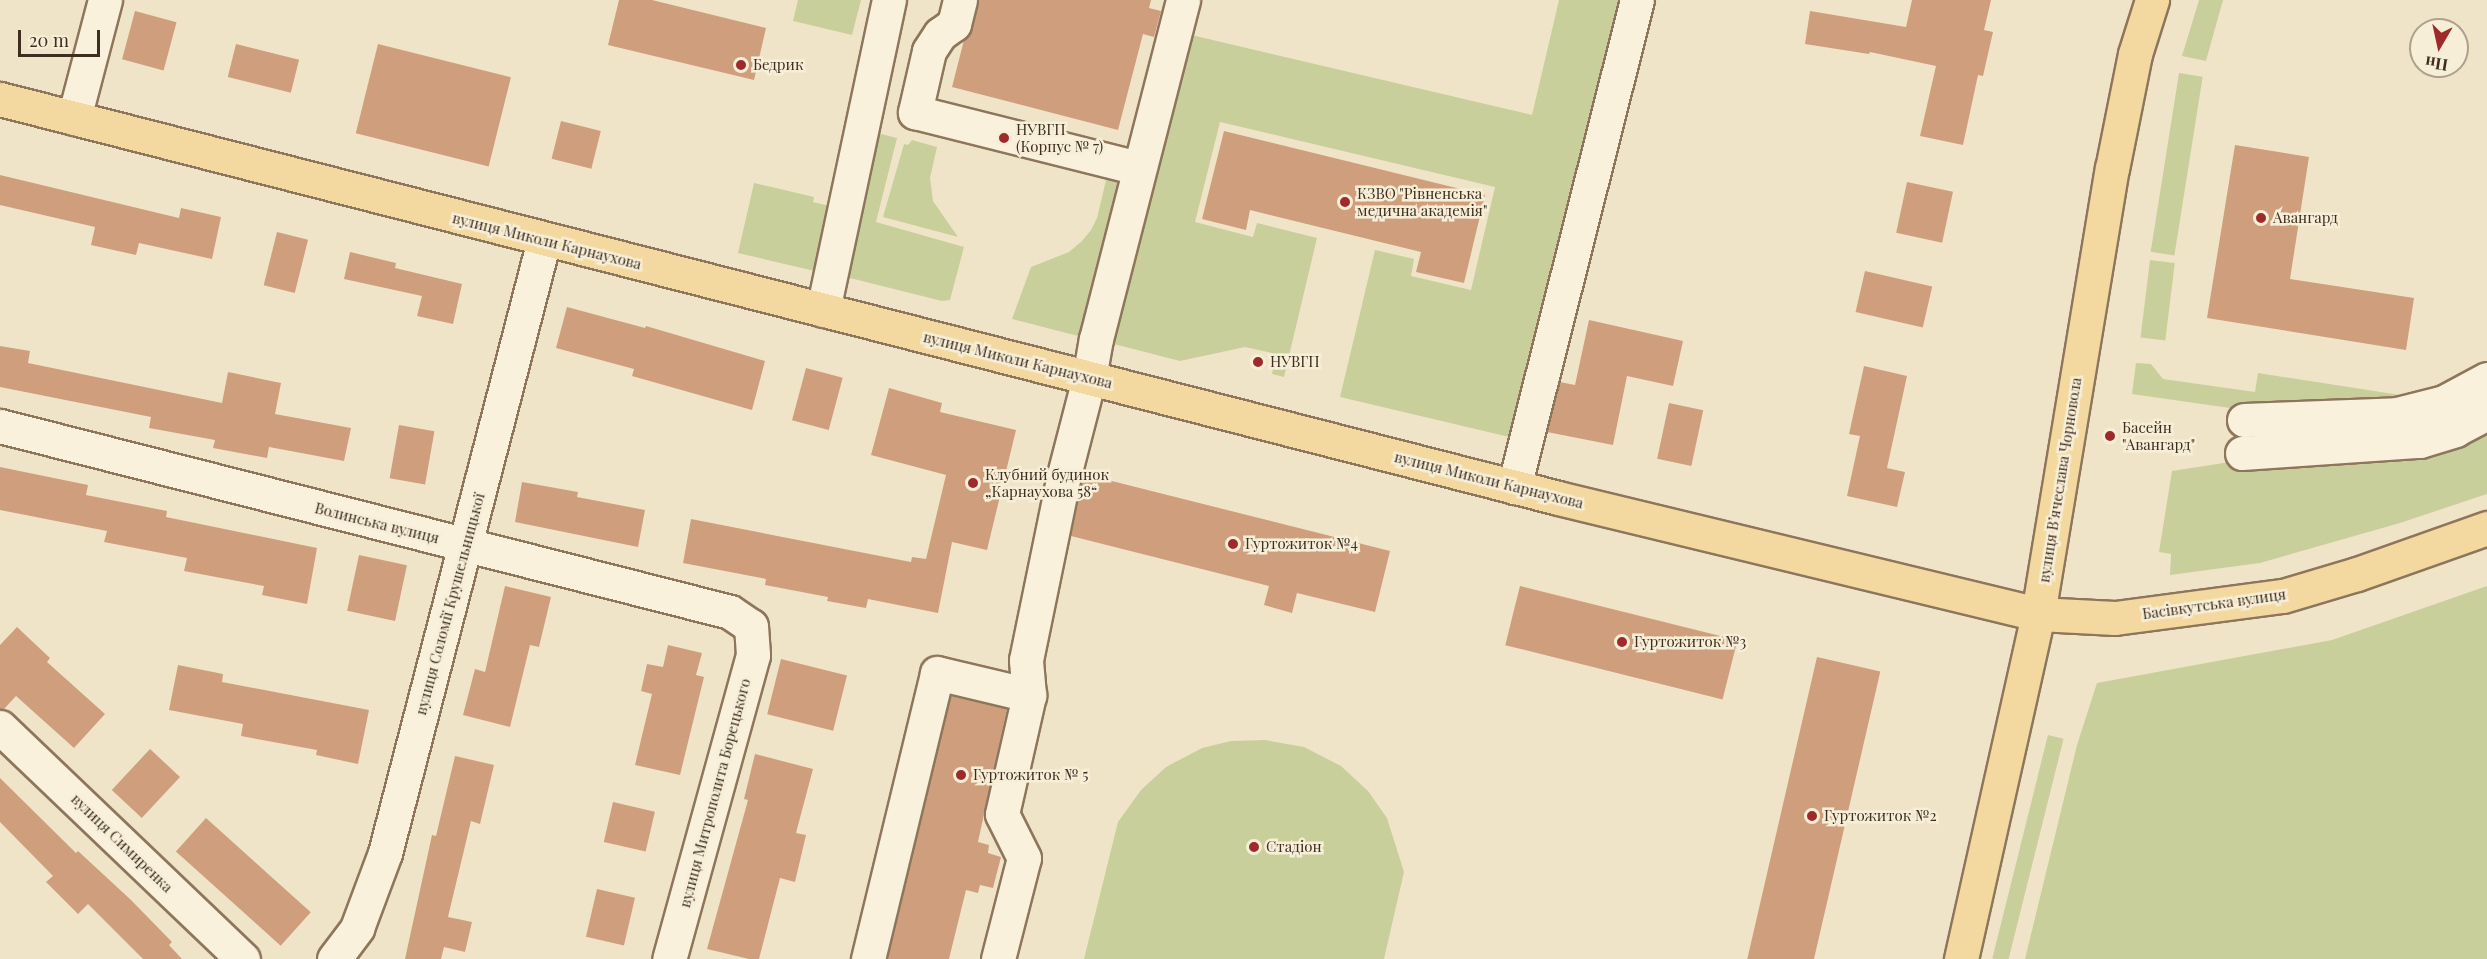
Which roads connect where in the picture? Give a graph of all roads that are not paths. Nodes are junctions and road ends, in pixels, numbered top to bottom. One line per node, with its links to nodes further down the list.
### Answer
1 (105, 0): 8 (street)
2 (889, 0): 11 (street)
3 (960, 0): 9 (street)
4 (1183, 0): 9 (street)
5 (1637, 0): 18 (street)
6 (2152, 0): 21 (main road, вулиця Вʼячеслава Чорновола)
7 (0, 99): 8 (main road, вулиця Миколи Карнаухова)
8 (74, 118): 10 (main road, вулиця Миколи Карнаухова)
9 (1138, 168): 12 (street)
10 (544, 240): 11 (main road, вулиця Миколи Карнаухова); 20 (street, вулиця Соломії Крушельницької)
11 (823, 310): 12 (main road, вулиця Миколи Карнаухова)
12 (1089, 378): 18 (main road, вулиця Миколи Карнаухова); 23 (street)
13 (2487, 379): 15 (street)
14 (2487, 413): 17 (street)
15 (2244, 420)
16 (0, 426): 20 (street, Волинська вулиця)
17 (2242, 453)
18 (1514, 487): 21 (main road, вулиця Миколи Карнаухова)
19 (2487, 528): 21 (main road, Басівкутська вулиця)
20 (465, 546): 22 (street, Волинська вулиця); 26 (street, вулиця Соломії Крушельницької)
21 (2038, 614): 30 (main road, вулиця Вʼячеслава Чорновола)
22 (751, 626): 27 (street, вулиця Митрополита Борецького)
23 (1029, 694): 28 (street); 29 (street)
24 (0, 727): 25 (street, вулиця Симиренка)
25 (243, 959)
26 (334, 959)
27 (669, 959)
28 (868, 959)
29 (998, 959)
30 (1961, 959)

